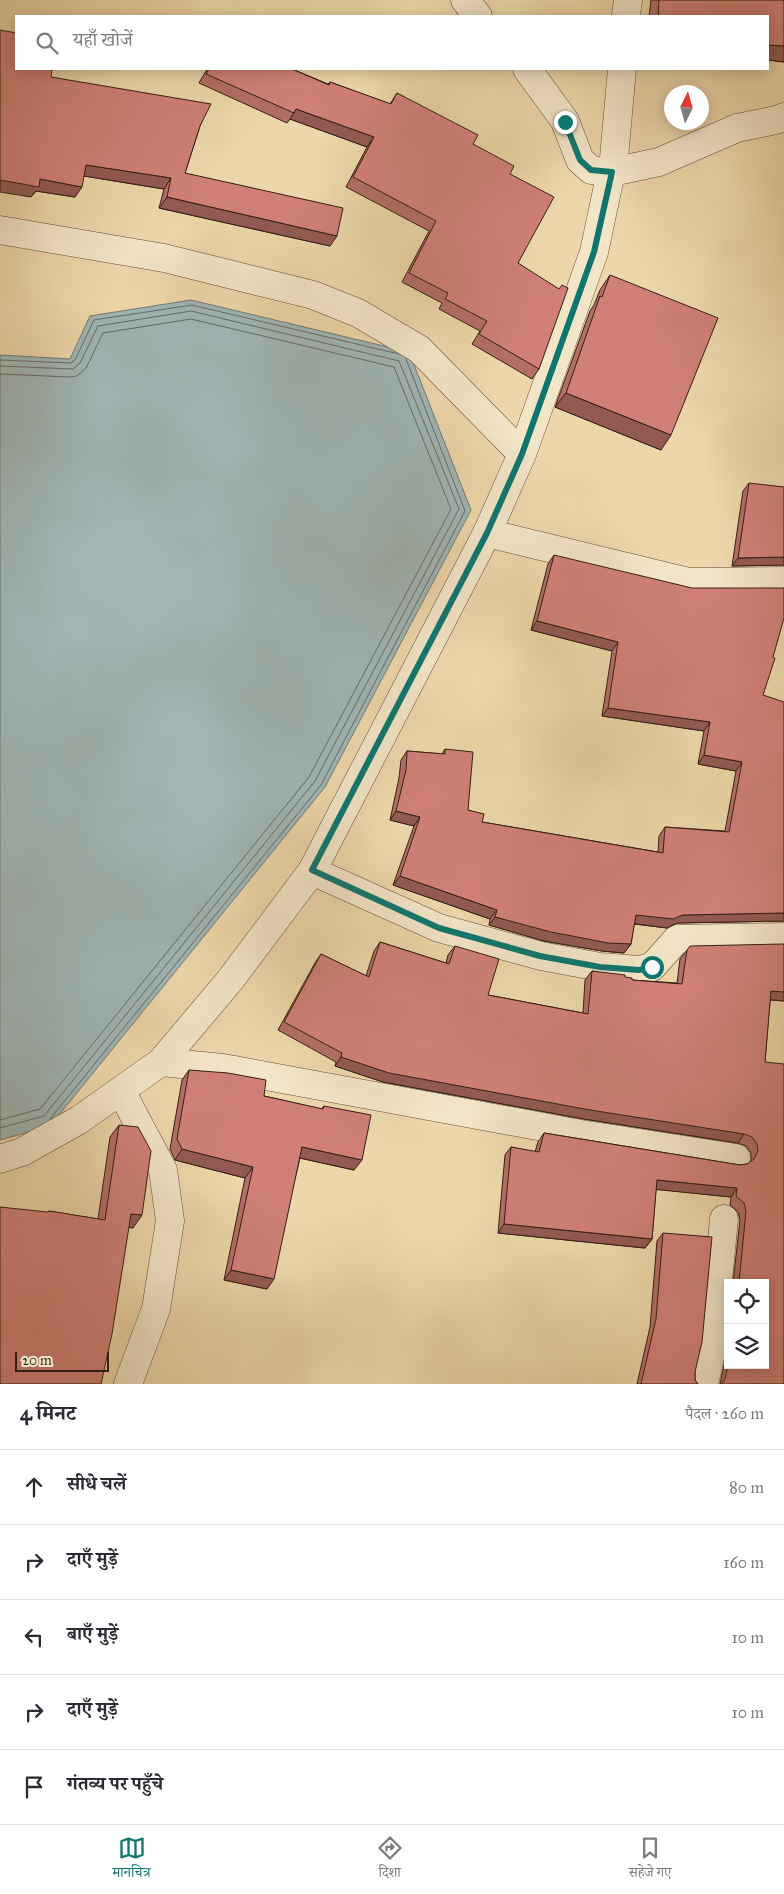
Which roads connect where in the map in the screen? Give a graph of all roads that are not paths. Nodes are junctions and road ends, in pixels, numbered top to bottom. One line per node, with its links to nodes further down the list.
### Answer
1 (465, 0): 3 (street)
2 (628, 0): 4 (street)
3 (477, 15)
4 (626, 15)
5 (528, 70): 8 (street)
6 (622, 70): 8 (street)
7 (784, 117): 8 (street)
8 (612, 172): 10 (street)
9 (0, 230): 10 (street)
10 (522, 454): 11 (street)
11 (487, 533): 12 (street); 13 (street)
12 (784, 581)
13 (312, 870): 14 (street); 15 (street)
14 (784, 937)
15 (161, 1062): 16 (street); 17 (street)
16 (121, 1091): 18 (street); 20 (street)
17 (736, 1158)
18 (0, 1159)
19 (724, 1219): 21 (street)
20 (128, 1384)
21 (704, 1384)

